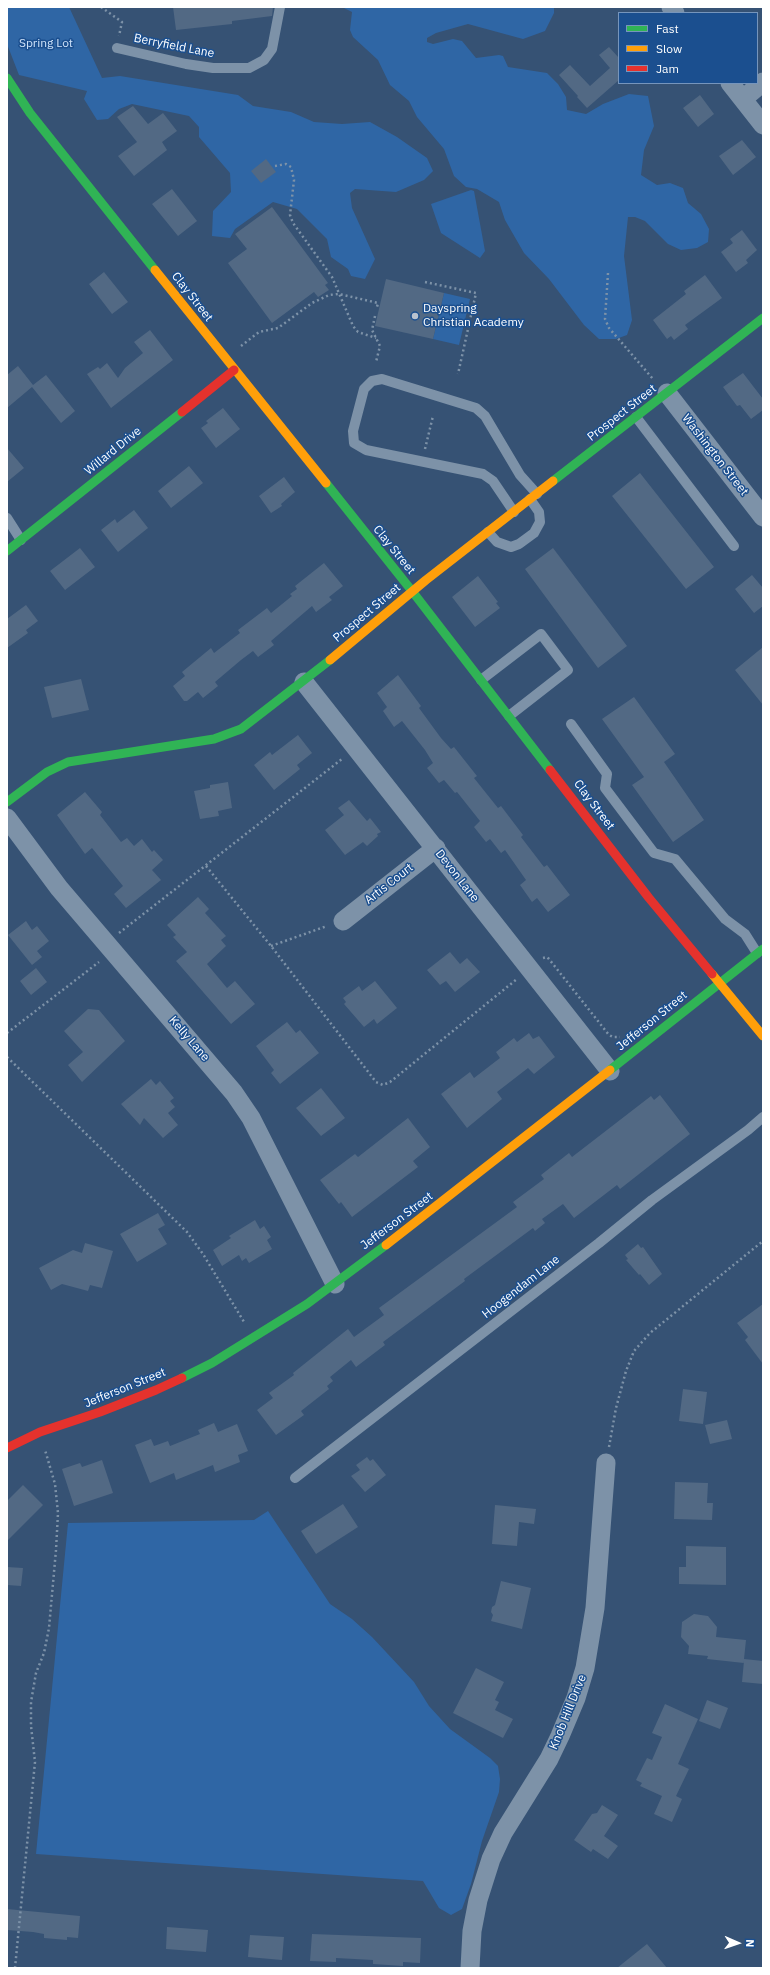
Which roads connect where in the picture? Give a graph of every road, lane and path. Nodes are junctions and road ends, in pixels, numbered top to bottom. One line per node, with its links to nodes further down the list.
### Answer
1 (101, 7): 3 (path)
2 (280, 7): 4 (lane, Berryfield Lane)
3 (122, 22)
4 (116, 48)
5 (7, 78): 18 (street, Clay Street)
6 (763, 82): 8 (street)
7 (731, 84): 8 (street)
8 (743, 99): 9 (street)
9 (763, 125)
10 (275, 166): 13 (path)
11 (608, 273): 22 (path)
12 (425, 282): 21 (path)
13 (338, 294): 14 (path); 17 (path); 18 (path)
14 (377, 307)
15 (375, 316): 17 (path)
16 (763, 318): 22 (street, Prospect Street)
17 (376, 338): 19 (path)
18 (225, 358): 20 (street, Clay Street)
19 (376, 362)
20 (234, 370): 31 (street, Willard Drive); 34 (street, Clay Street)
21 (458, 374)
22 (662, 389): 24 (street, Prospect Street); 28 (street, Washington Street)
23 (433, 416): 25 (path)
24 (636, 417): 26 (street, Prospect Street); 32 (lane)
25 (428, 436)
26 (534, 497): 27 (street, Prospect Street); 27 (lane); 30 (lane)
27 (514, 512): 30 (street, Prospect Street)
28 (763, 517)
29 (7, 518): 31 (lane)
30 (488, 532): 34 (street, Prospect Street)
31 (21, 540): 33 (street, Willard Drive)
32 (734, 546)
33 (7, 551)
34 (412, 591): 35 (street, Clay Street); 36 (street, Prospect Street)
35 (481, 680): 37 (street, Clay Street); 37 (lane)
36 (304, 682): 39 (street, Devon Lane); 40 (street, Prospect Street)
37 (509, 716): 49 (street, Clay Street)
38 (571, 724): 47 (lane)
39 (356, 748): 42 (street, Devon Lane); 43 (path)
40 (7, 802)
41 (7, 818): 45 (street, Kelly Lane)
42 (436, 848): 44 (street, Artis Court); 48 (street, Devon Lane)
43 (206, 866): 45 (path); 46 (path)
44 (343, 921): 46 (path)
45 (109, 946): 50 (path); 57 (street, Kelly Lane)
46 (271, 946): 48 (path)
47 (760, 951): 49 (street, Jefferson Street)
48 (530, 969): 51 (path); 54 (street, Devon Lane)
49 (718, 983): 52 (street, Clay Street); 54 (street, Jefferson Street)
50 (7, 1033)
51 (624, 1036)
52 (763, 1036)
53 (7, 1057): 58 (path)
54 (610, 1071): 57 (street, Jefferson Street)
55 (763, 1117): 62 (lane, Hoogendam Lane)
56 (763, 1241): 61 (path)
57 (335, 1284): 58 (street, Jefferson Street)
58 (254, 1338): 59 (street, Jefferson Street)
59 (40, 1432): 60 (street, Jefferson Street); 63 (path)
60 (7, 1448)
61 (606, 1463): 64 (street, Knob Hill Drive)
62 (295, 1478)
63 (15, 1968)
64 (470, 1968)

